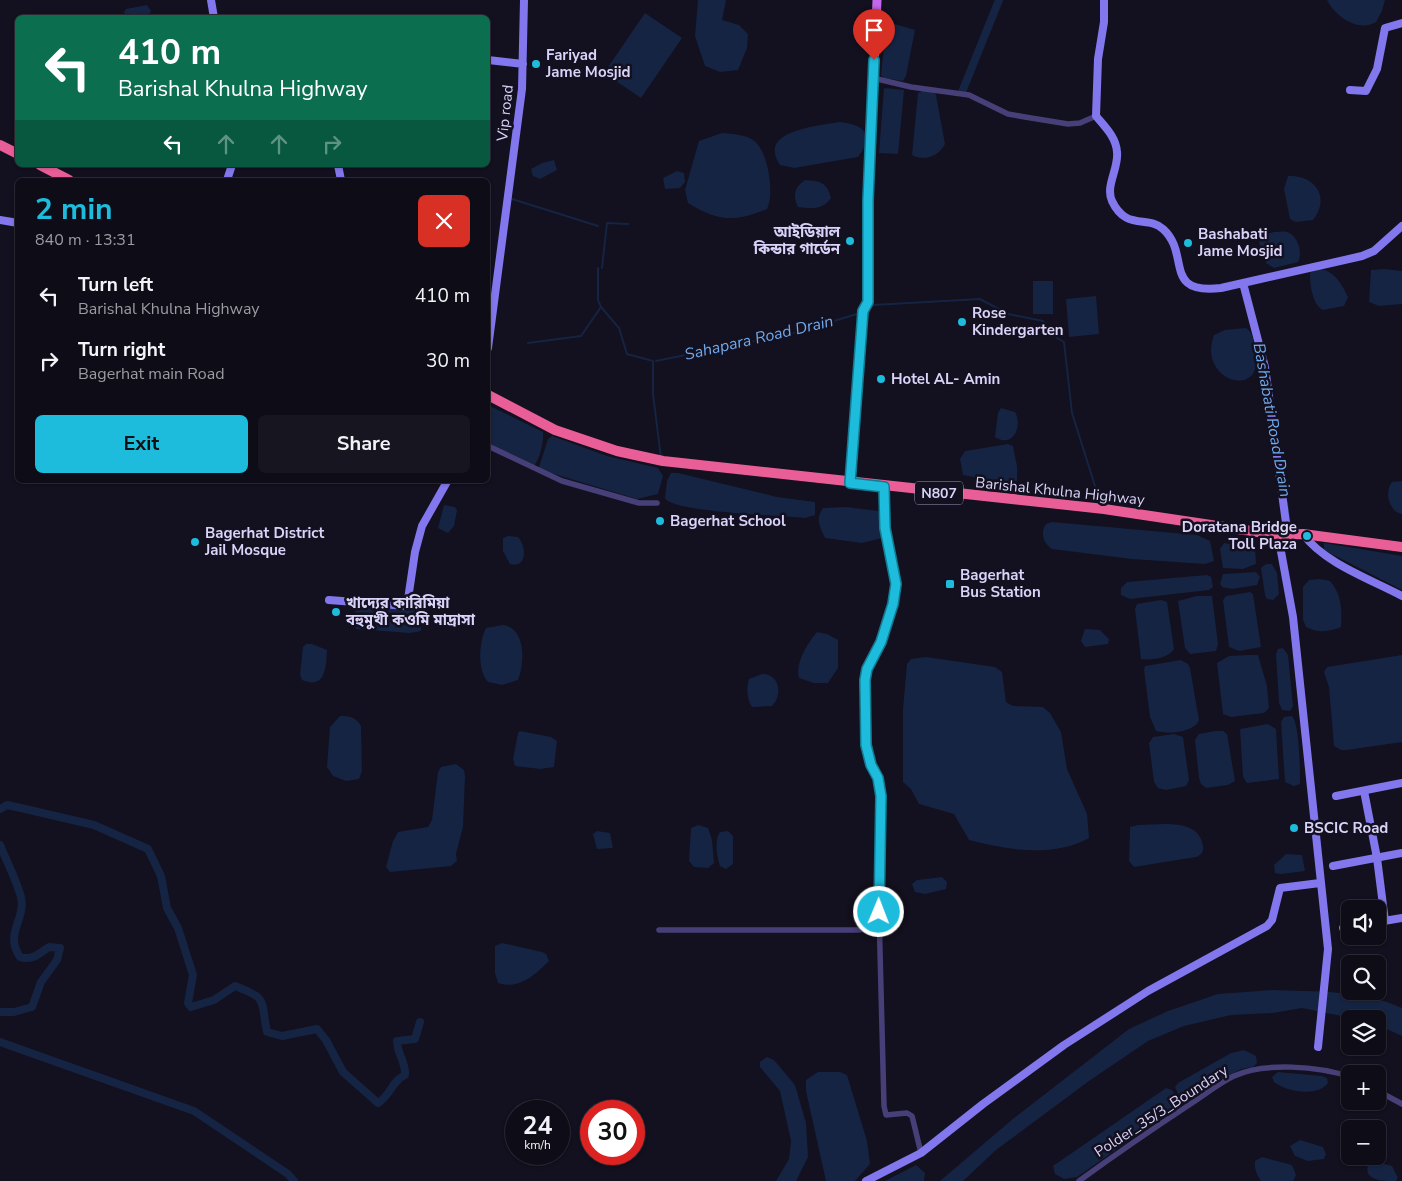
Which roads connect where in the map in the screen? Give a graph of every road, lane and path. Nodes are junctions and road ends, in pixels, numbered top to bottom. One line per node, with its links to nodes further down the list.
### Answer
1 (211, 0): 5 (street)
2 (524, 0): 8 (street, Vip road)
3 (877, 0): 9 (main road)
4 (1104, 0): 11 (street)
5 (214, 15)
6 (1402, 23): 10 (street)
7 (490, 60): 8 (street)
8 (523, 64): 20 (street, Vip road)
9 (873, 78): 11 (street); 24 (main road)
10 (1350, 90)
11 (1096, 116): 19 (street)
12 (0, 145): 13 (highway)
13 (15, 152)
14 (44, 167): 15 (highway)
15 (65, 178)
16 (0, 220): 17 (street)
17 (15, 222)
18 (1401, 230): 19 (street)
19 (1243, 283): 27 (street)
20 (490, 334)
21 (490, 396): 24 (highway, Barishal Khulna Highway / N807)
22 (490, 447): 26 (street)
23 (446, 483): 32 (street)
24 (850, 483): 25 (highway, Barishal Khulna Highway / N807)
25 (884, 487): 29 (highway, Barishal Khulna Highway / N807); 43 (street)
26 (658, 503)
27 (1286, 523)
28 (1303, 534): 29 (highway, Barishal Khulna Highway / N807); 30 (highway, Barishal Khulna Highway / N807); 31 (street)
29 (1278, 535): 39 (street)
30 (1402, 547)
31 (1402, 596)
32 (329, 600)
33 (1402, 783): 34 (street)
34 (1364, 791): 35 (street); 37 (street)
35 (1336, 796)
36 (1402, 853): 37 (street)
37 (1377, 858): 38 (street); 40 (street)
38 (1333, 866)
39 (1320, 883): 45 (street); 49 (street)
40 (1380, 900)
41 (1402, 918): 42 (street)
42 (1386, 921)
43 (880, 927): 44 (street); 49 (street)
44 (659, 930)
45 (1318, 1047)
46 (1341, 1074): 51 (street, Polder_35/3_Boundary)
47 (1386, 1095): 48 (street)
48 (1402, 1104)
49 (921, 1153): 50 (street)
50 (866, 1181)
51 (1079, 1181)

